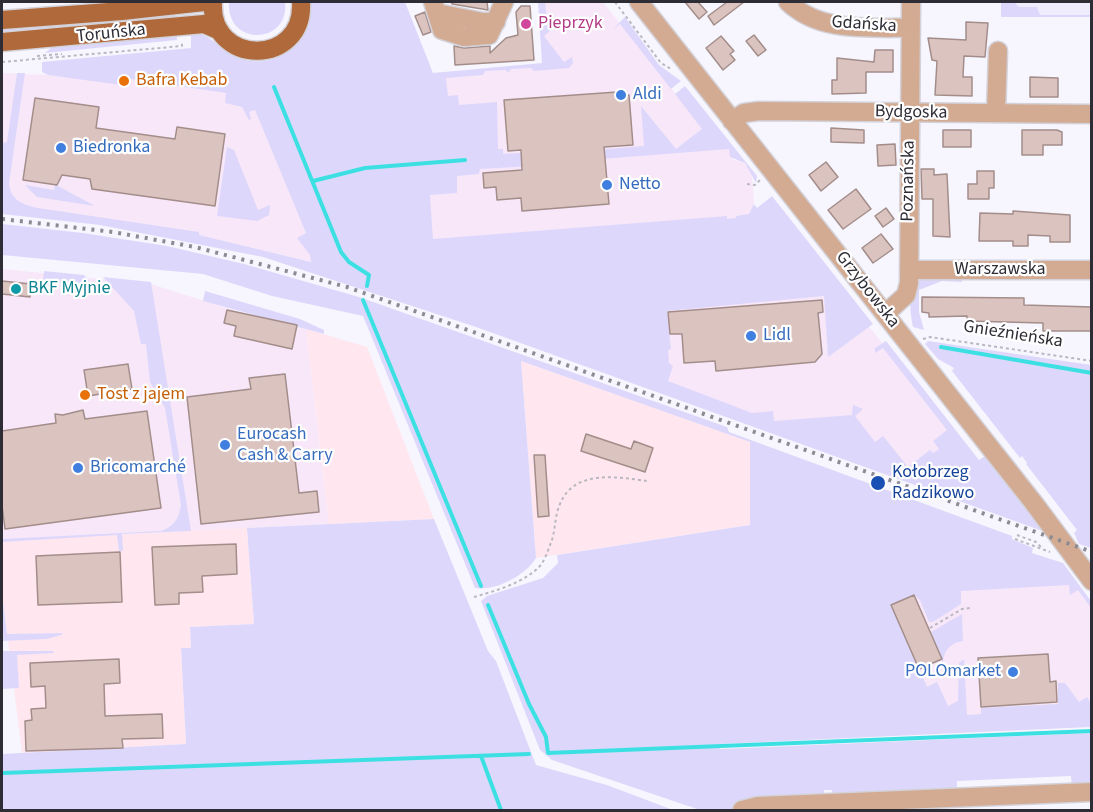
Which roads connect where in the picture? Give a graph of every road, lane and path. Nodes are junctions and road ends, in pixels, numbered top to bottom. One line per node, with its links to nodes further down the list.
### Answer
1 (146, 2): 11 (main road)
2 (204, 2): 11 (main road, Toruńska)
3 (213, 2): 14 (main road)
4 (301, 2): 14 (main road)
5 (504, 2): 10 (street)
6 (615, 2): 19 (path)
7 (639, 2): 23 (street, Grzybowska)
8 (788, 2): 13 (street, Gdańska)
9 (911, 2): 13 (street, Poznańska)
10 (435, 7)
11 (122, 11): 12 (main road, Toruńska)
12 (2, 20)
13 (911, 28): 20 (street, Poznańska)
14 (220, 31): 15 (main road, Toruńska)
15 (2, 42)
16 (182, 46): 18 (path)
17 (998, 51): 21 (street)
18 (2, 62)
19 (673, 70)
20 (909, 113): 21 (street, Bydgoska); 23 (street, Bydgoska); 26 (street, Poznańska)
21 (996, 113): 22 (street, Bydgoska)
22 (1092, 114)
23 (732, 121): 28 (street, Grzybowska)
24 (760, 174): 25 (path)
25 (747, 184)
26 (909, 270): 27 (street, Warszawska); 28 (street, Poznańska)
27 (1092, 270)
28 (885, 314): 34 (street, Grzybowska)
29 (930, 337): 30 (path, Gnieźnieńska)
30 (1092, 361)
31 (647, 481): 35 (path)
32 (1017, 538): 33 (path)
33 (1043, 549)
34 (1092, 581)
35 (474, 597)
36 (970, 608): 37 (path)
37 (930, 628)
38 (1092, 792): 39 (street)
39 (797, 807): 40 (street)
40 (742, 810)

